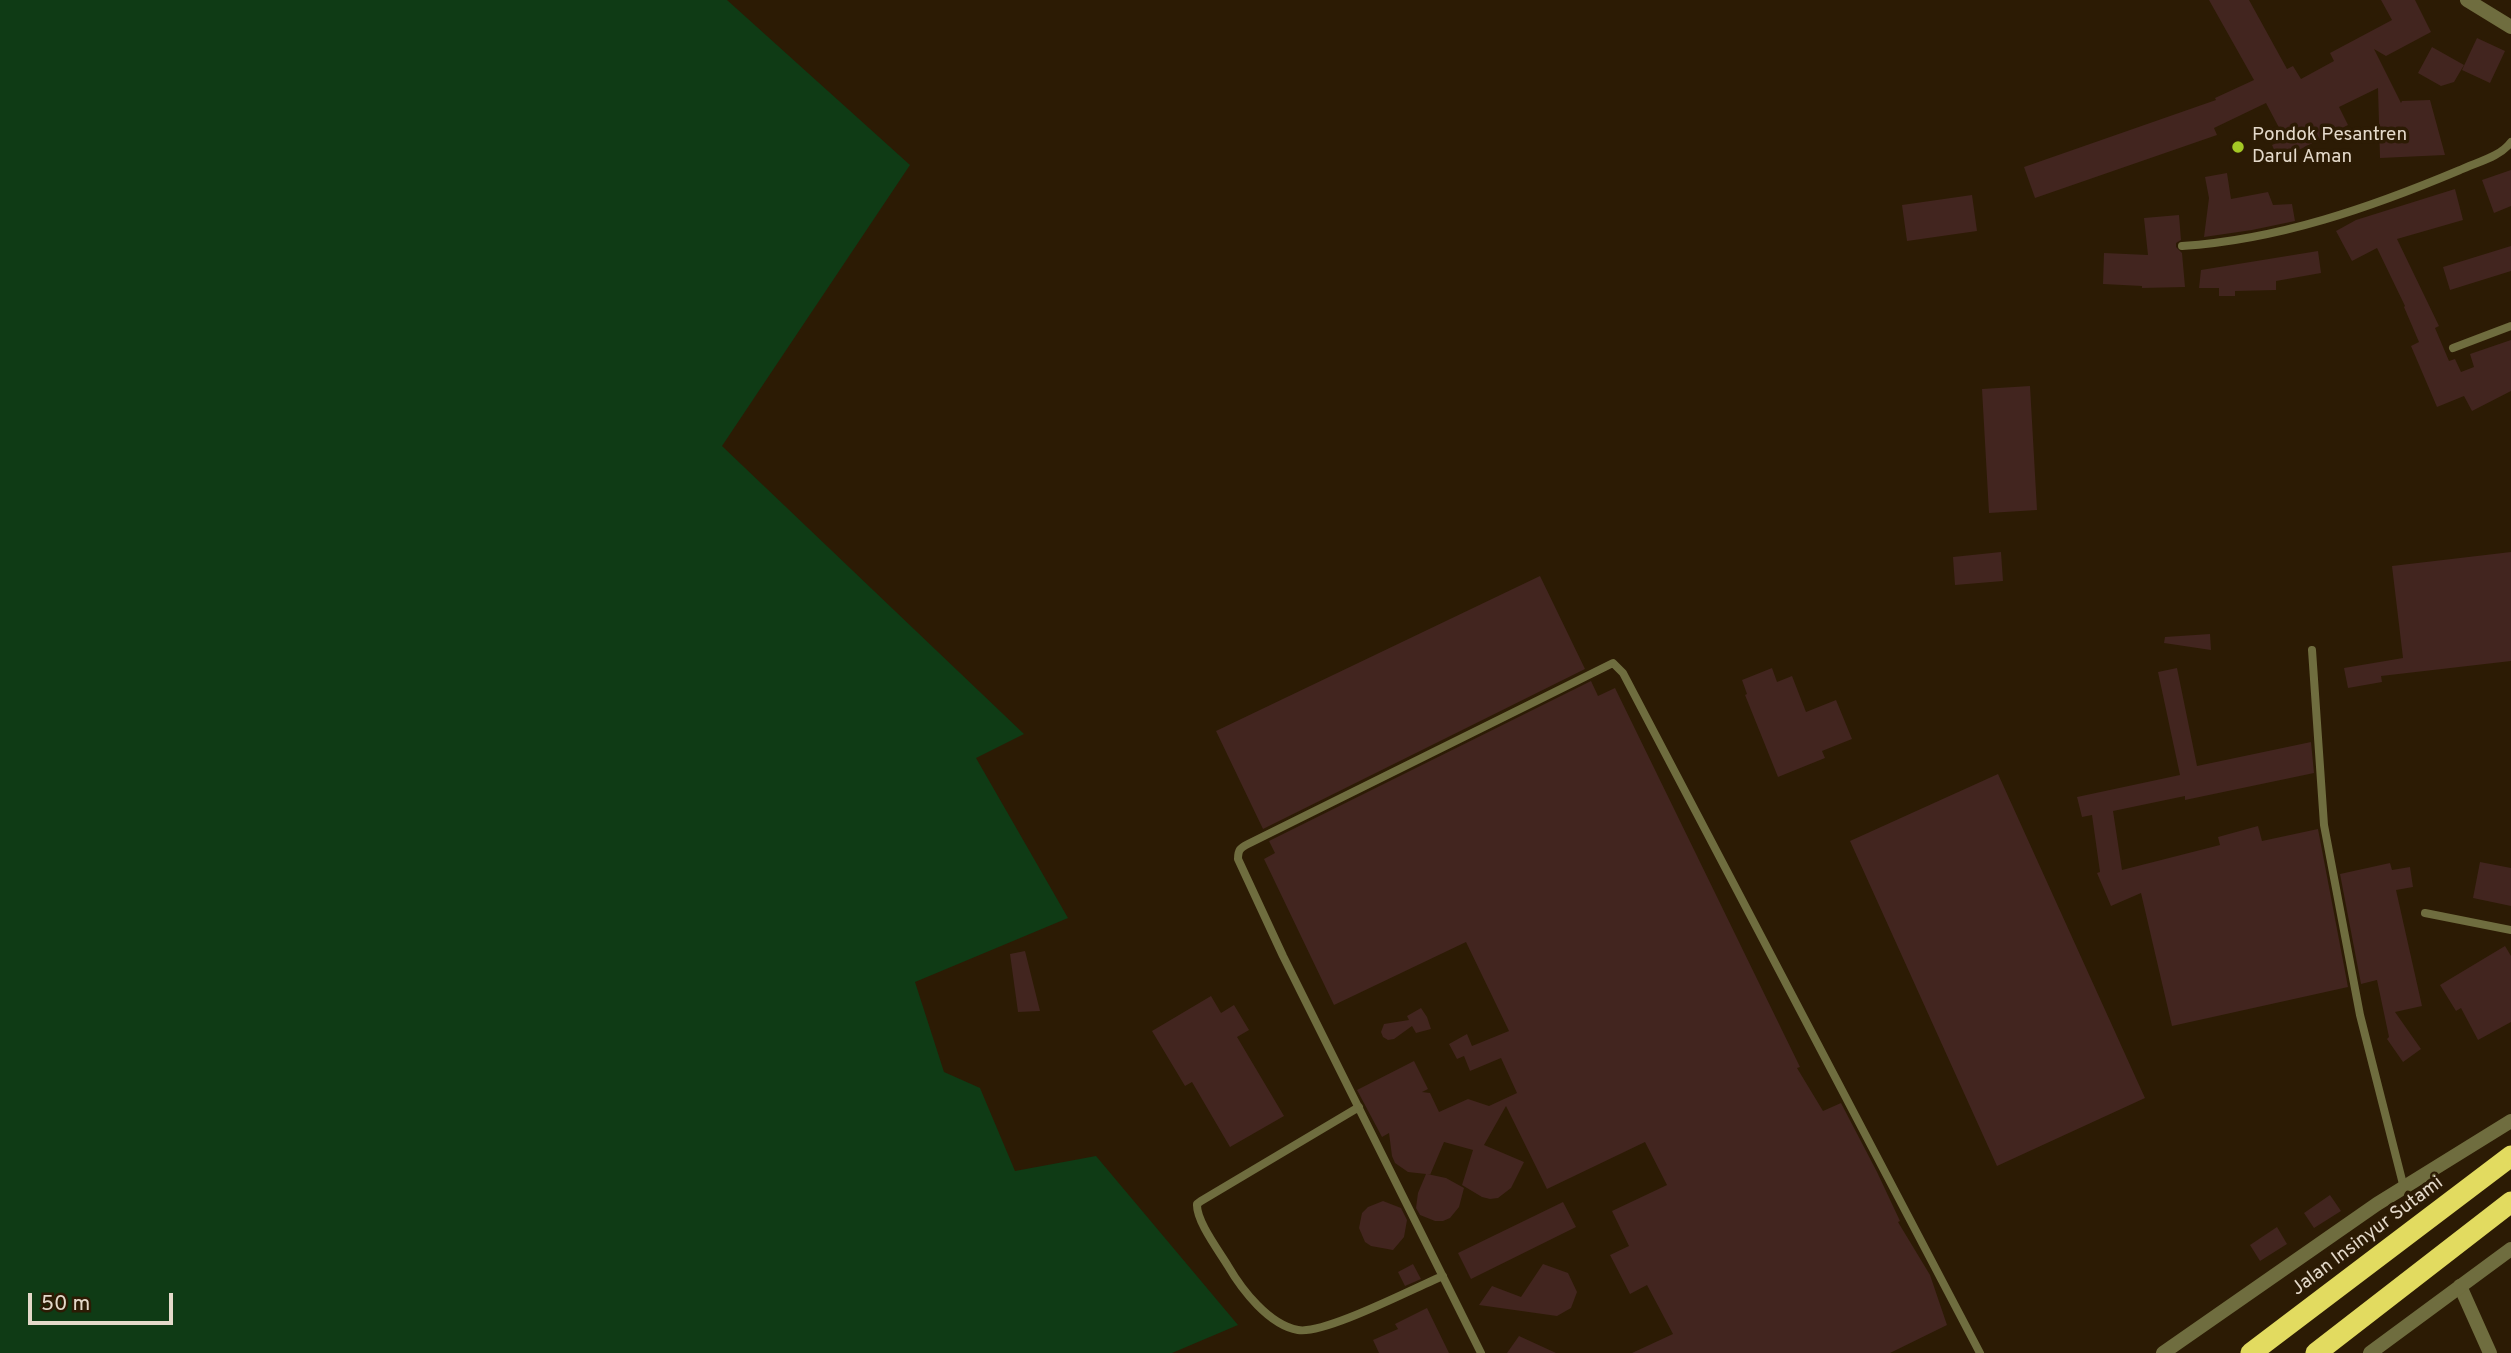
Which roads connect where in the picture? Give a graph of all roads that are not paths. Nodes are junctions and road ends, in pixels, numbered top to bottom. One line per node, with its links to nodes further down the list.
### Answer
1 (2467, 0): 2 (street)
2 (2511, 27)
3 (2510, 148): 4 (lane)
4 (2182, 246)
5 (2511, 326): 6 (lane)
6 (2454, 348)
7 (2312, 650): 13 (lane)
8 (2425, 913): 9 (lane)
9 (2511, 930)
10 (1359, 1107): 16 (lane); 16 (lane); 19 (lane)
11 (2511, 1121): 13 (street)
12 (2511, 1157): 21 (highway, Jalan Insinyur Sutami)
13 (2404, 1188): 20 (street)
14 (2511, 1202): 22 (highway)
15 (2511, 1249): 17 (street)
16 (1443, 1276): 18 (lane)
17 (2460, 1286): 23 (street); 24 (street)
18 (1481, 1353)
19 (1980, 1353)
20 (2163, 1353)
21 (2251, 1353)
22 (2316, 1353)
23 (2370, 1353)
24 (2490, 1353)

